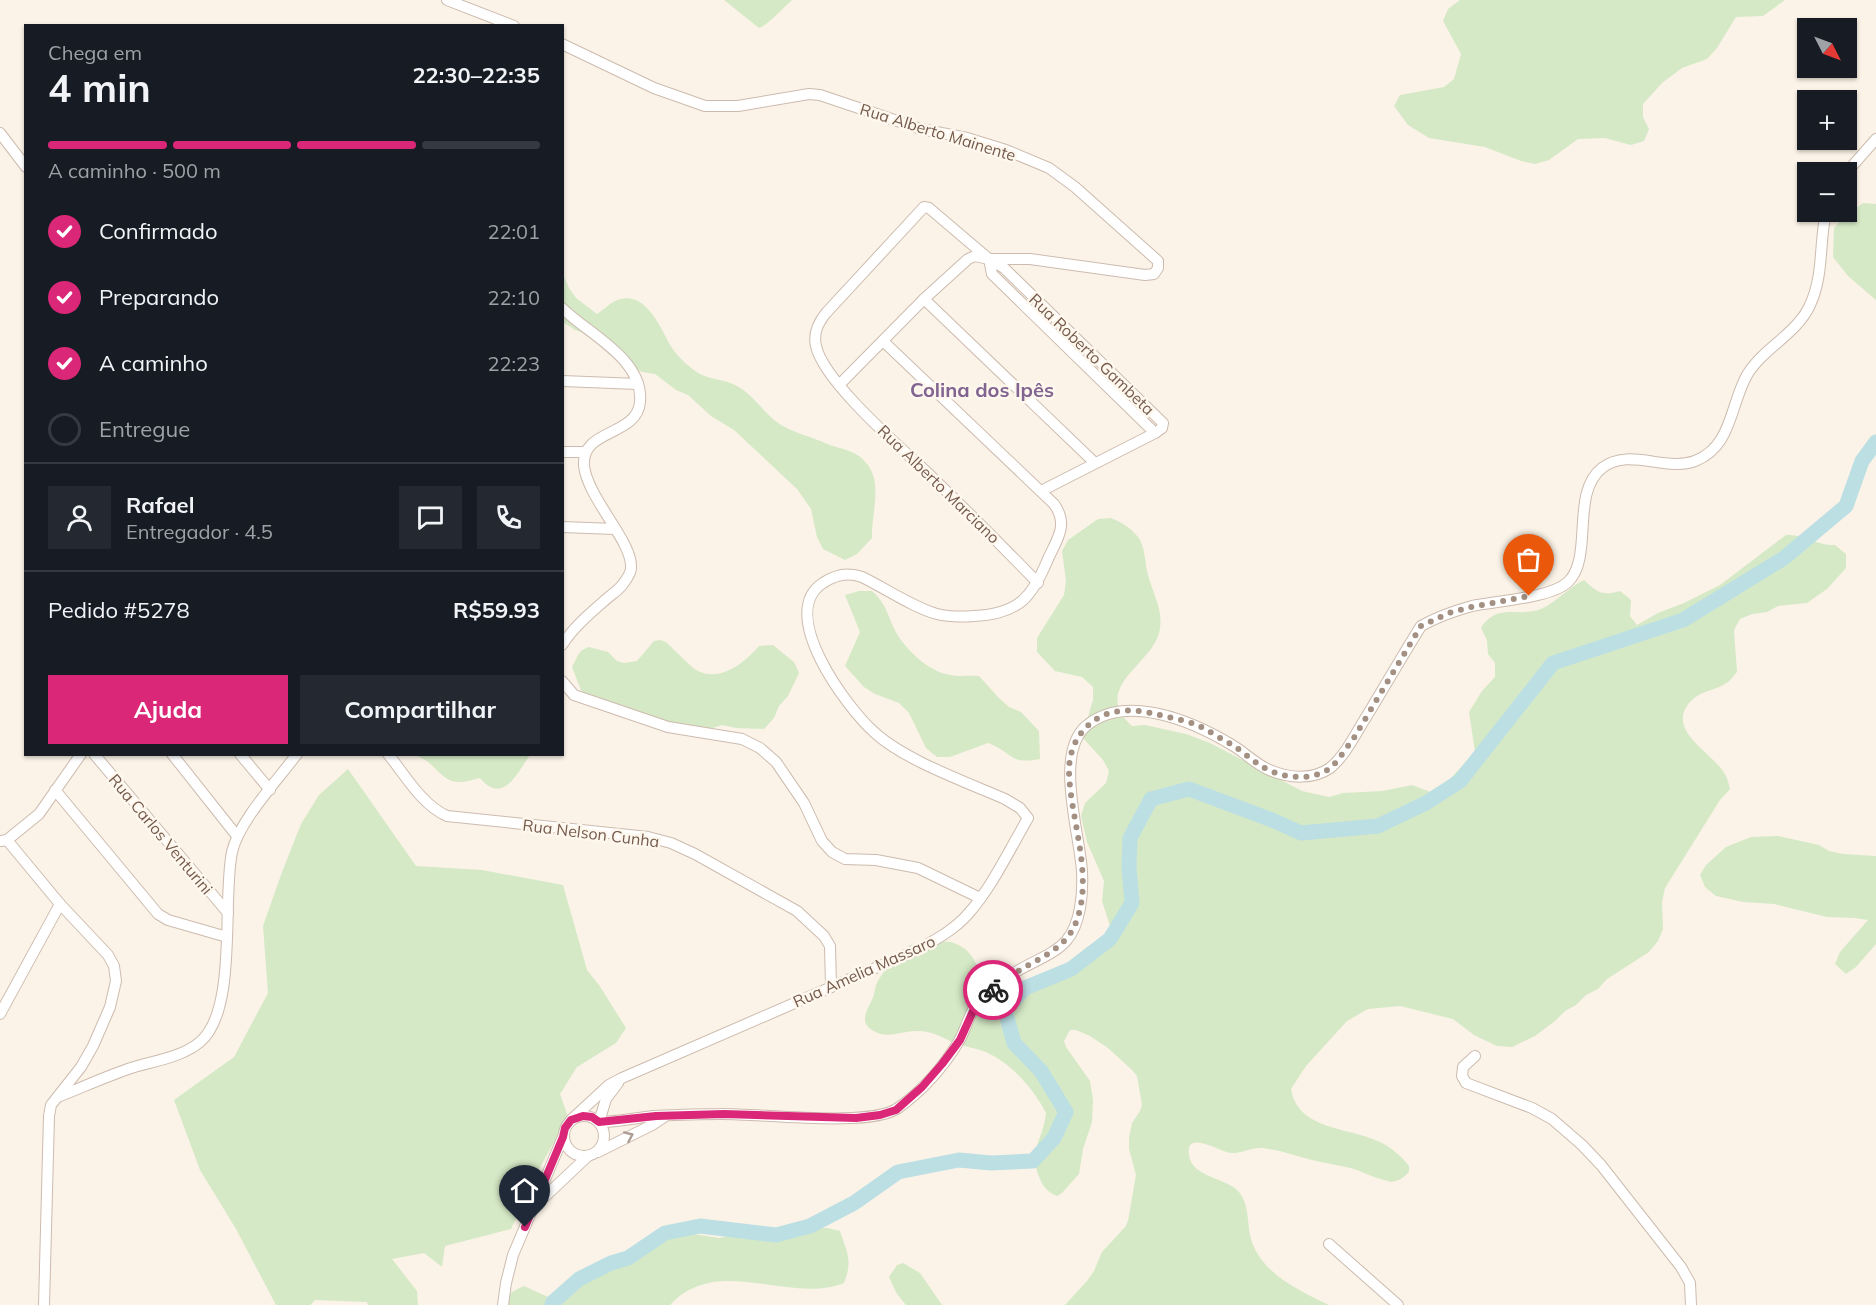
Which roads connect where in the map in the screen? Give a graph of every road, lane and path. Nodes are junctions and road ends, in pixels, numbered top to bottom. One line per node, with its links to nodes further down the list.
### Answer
1 (447, 0): 2 (street)
2 (509, 24)
3 (564, 45): 9 (street, Rua Alberto Mainente)
4 (0, 133): 7 (street)
5 (1876, 139): 6 (street)
6 (1855, 162)
7 (24, 164)
8 (1824, 222): 44 (street)
9 (989, 259): 10 (street); 15 (street, Rua Alberto Marciano); 18 (street, Rua Roberto Gambeta)
10 (924, 298): 12 (street); 18 (street)
11 (564, 310): 14 (street)
12 (883, 341): 15 (street); 19 (street)
13 (564, 381): 14 (street)
14 (638, 384): 17 (street)
15 (839, 385): 22 (street, Rua Alberto Marciano)
16 (564, 452): 17 (street)
17 (586, 452): 21 (street)
18 (1095, 464): 19 (street)
19 (1041, 491): 22 (street)
20 (564, 527): 21 (street)
21 (615, 529): 23 (street)
22 (1038, 583): 35 (street, Rua Amelia Massaro)
23 (564, 642)
24 (564, 683): 35 (street)
25 (80, 756): 31 (street)
26 (96, 756): 37 (street, Rua Carlos Venturini)
27 (174, 756): 33 (street)
28 (242, 756): 32 (street)
29 (296, 756): 32 (street)
30 (390, 756): 39 (street, Rua Nelson Cunha)
31 (55, 790): 34 (street); 38 (street)
32 (270, 790): 33 (street)
33 (237, 836): 37 (street)
34 (4, 841): 36 (street)
35 (980, 898): 39 (street, Rua Amelia Massaro)
36 (60, 904): 40 (street); 43 (street)
37 (228, 913): 38 (street)
38 (227, 937): 43 (street)
39 (831, 986): 42 (street, Rua Amelia Massaro)
40 (0, 1014)
41 (1474, 1056): 54 (street)
42 (622, 1078): 45 (street, Rua Amelia Massaro); 46 (street)
43 (60, 1096): 51 (street)
44 (664, 1117): 46 (street); 48 (street, one-way to 44)
45 (571, 1120): 46 (street); 47 (street)
46 (599, 1122): 48 (street)
47 (563, 1137): 48 (street); 49 (street)
48 (591, 1155): 49 (street)
49 (531, 1209): 52 (street)
50 (1329, 1244): 53 (street)
51 (44, 1305)
52 (503, 1305)
53 (1398, 1305)
54 (1691, 1305)

